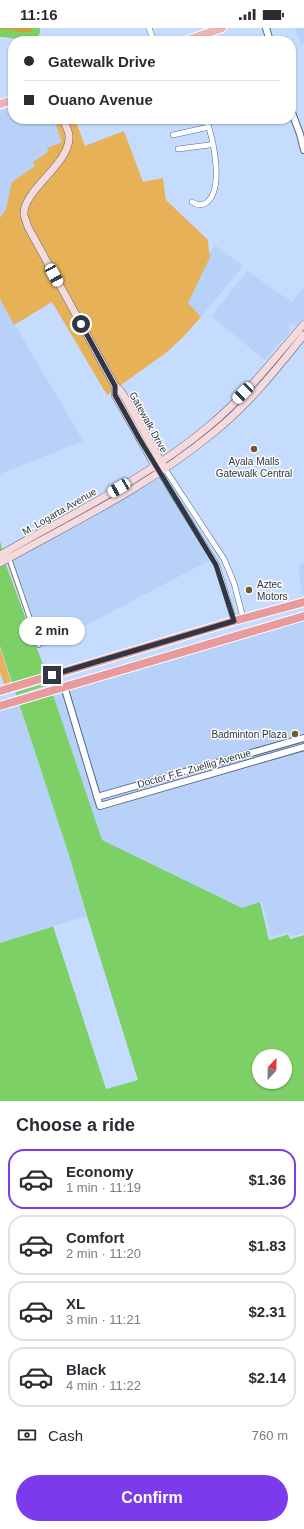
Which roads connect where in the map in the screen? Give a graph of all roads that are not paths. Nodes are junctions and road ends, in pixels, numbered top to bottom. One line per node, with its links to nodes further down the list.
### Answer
1 (222, 28): 2 (main road)
2 (199, 36)
3 (296, 123): 10 (street)
4 (65, 124): 16 (main road, Gatewalk Drive)
5 (208, 124): 6 (street)
6 (209, 127): 7 (street); 8 (street)
7 (173, 135)
8 (213, 143): 9 (street); 11 (street)
9 (178, 148)
10 (304, 150)
11 (192, 202)
12 (304, 324): 14 (main road, M. Logarta Avenue)
13 (304, 335): 15 (main road, M. Logarta Avenue)
14 (218, 418): 15 (main road); 16 (main road, M. Logarta Avenue)
15 (223, 424): 16 (main road, M. Logarta Avenue)
16 (160, 467): 17 (street); 18 (street); 19 (main road, M. Logarta Avenue)
17 (198, 520): 18 (street); 22 (street)
18 (191, 525): 23 (street)
19 (4, 558): 24 (street)
20 (304, 602): 22 (highway)
21 (304, 616): 25 (highway)
22 (243, 618): 23 (highway)
23 (234, 621): 26 (highway)
24 (39, 645)
25 (60, 687): 27 (highway); 30 (street)
26 (0, 691)
27 (0, 706)
28 (304, 738): 30 (street, Doctor F.E. Zuellig Avenue)
29 (304, 747): 30 (street, Doctor F.E. Zuellig Avenue)
30 (97, 797)

